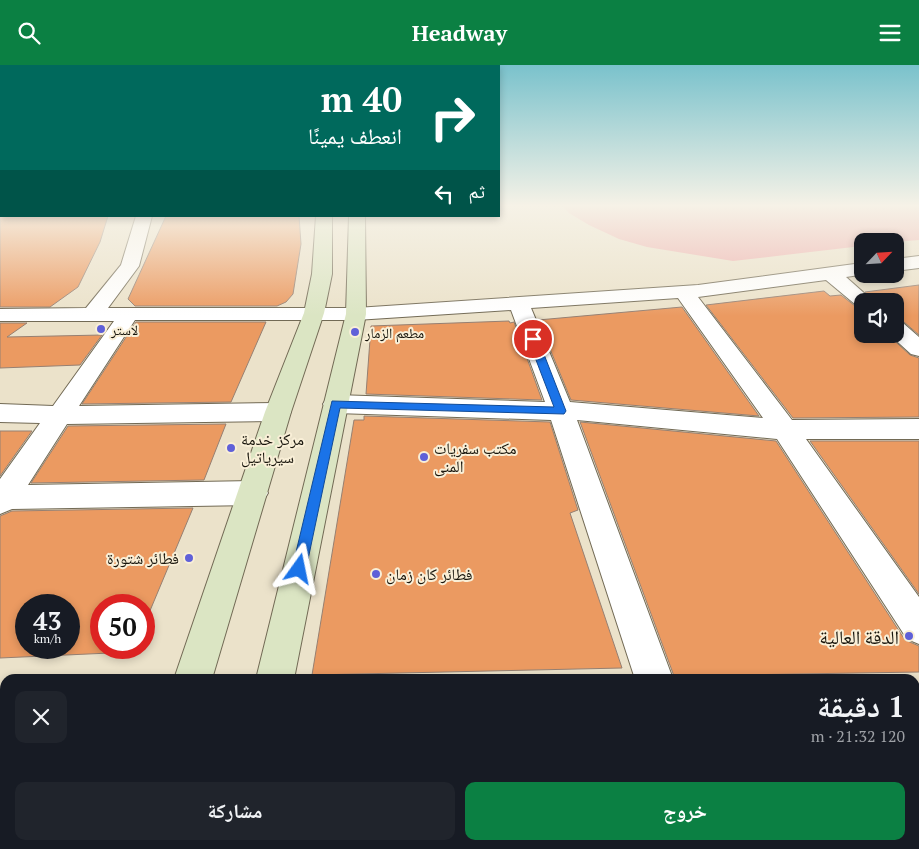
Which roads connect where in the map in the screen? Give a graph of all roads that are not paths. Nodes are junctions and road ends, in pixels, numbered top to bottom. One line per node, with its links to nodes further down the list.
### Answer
1 (137, 243): 15 (street)
2 (323, 243): 11 (main road)
3 (357, 243): 13 (main road)
4 (919, 262): 5 (street)
5 (904, 264)
6 (854, 270): 7 (street)
7 (830, 273): 8 (street); 9 (street)
8 (684, 292): 10 (street); 24 (street)
9 (854, 293)
10 (519, 303): 13 (street); 19 (street)
11 (314, 313): 12 (street); 13 (street); 20 (main road)
12 (130, 314): 15 (street); 22 (street)
13 (356, 314): 18 (main road)
14 (0, 315): 15 (street)
15 (92, 315)
16 (904, 336): 17 (street)
17 (919, 349)
18 (336, 404): 19 (street); 29 (main road)
19 (560, 411): 24 (street); 30 (street)
20 (278, 412): 22 (street); 25 (main road)
21 (0, 413): 22 (street)
22 (60, 415): 26 (street)
23 (919, 429): 24 (street)
24 (785, 430): 27 (street)
25 (253, 493): 26 (street); 28 (main road)
26 (1, 499)
27 (919, 627)
28 (196, 674)
29 (276, 674)
30 (652, 674)

